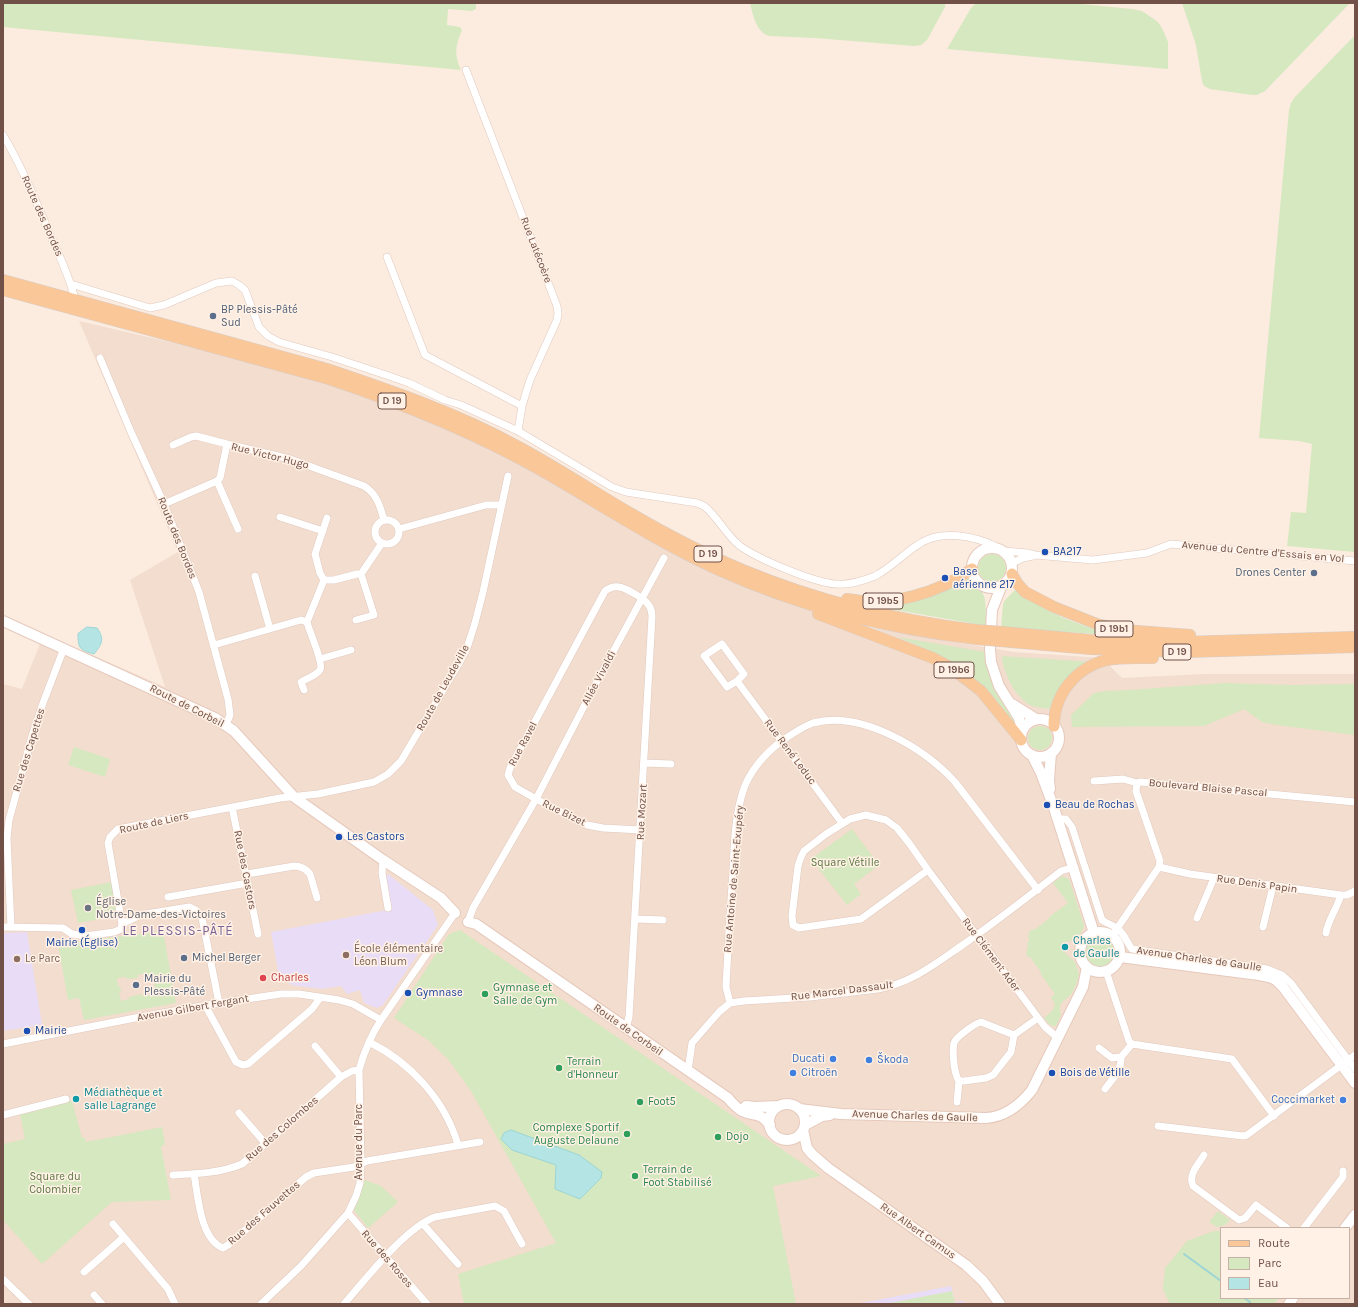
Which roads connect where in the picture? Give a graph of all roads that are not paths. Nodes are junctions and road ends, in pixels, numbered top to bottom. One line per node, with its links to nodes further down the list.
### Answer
1 (466, 70): 9 (street, Rue Latécoère)
2 (3, 135): 5 (street, Route des Bordes)
3 (387, 257): 9 (street)
4 (3, 280): 7 (main road, D 19)
5 (71, 284): 7 (street, Route des Bordes); 10 (street)
6 (3, 290): 33 (main road, D 19)
7 (75, 300): 36 (main road, D 19)
8 (100, 358): 15 (street, Route des Bordes)
9 (522, 406): 10 (street, Rue Latécoère)
10 (518, 431): 24 (street)
11 (227, 444): 12 (street); 14 (street, Rue Victor Hugo); 19 (street, Rue Victor Hugo)
12 (173, 445)
13 (508, 476): 16 (street, Route de Leudeville)
14 (217, 481): 15 (street); 20 (street)
15 (164, 504): 47 (street, Route des Bordes)
16 (502, 505): 21 (street); 67 (street, Route de Leudeville)
17 (280, 517): 22 (street)
18 (327, 518): 22 (street)
19 (384, 520): 21 (street); 23 (street)
20 (238, 529)
21 (398, 529): 23 (street)
22 (322, 531): 32 (street)
23 (382, 543): 30 (street)
24 (1000, 549): 25 (street); 28 (main road); 29 (main road)
25 (1035, 555): 27 (street, Avenue du Centre d'Essais en Vol); 28 (street)
26 (664, 558): 37 (street, Allée Vivaldi)
27 (1355, 561)
28 (1012, 568): 35 (main road); 46 (main road, D 19b1)
29 (972, 570): 34 (main road); 36 (main road, D 19b5)
30 (361, 574): 32 (street); 40 (street)
31 (255, 576): 42 (street)
32 (324, 580): 41 (street)
33 (753, 584): 43 (main road, D 19); 59 (main road, D 19b6)
34 (982, 586): 35 (main road); 38 (main road)
35 (1001, 587): 38 (main road)
36 (791, 588): 43 (main road, D 19)
37 (642, 598): 63 (street, Rue Mozart); 68 (street, Allée Vivaldi); 68 (street, Rue Ravel)
38 (992, 610): 55 (main road)
39 (3, 620): 49 (main road, Route de Corbeil)
40 (356, 620)
41 (307, 622): 42 (street); 52 (street)
42 (270, 629): 47 (street)
43 (976, 635): 44 (main road, D 19, bridge)
44 (1001, 637): 46 (main road, D 19); 48 (main road, D 19)
45 (1355, 637): 46 (main road, D 19)
46 (1231, 642)
47 (214, 645): 57 (street, Route des Bordes)
48 (1355, 647)
49 (64, 648): 57 (main road, Route de Corbeil); 88 (street, Rue des Capettes)
50 (351, 650): 52 (street)
51 (1355, 650): 58 (main road)
52 (320, 659): 54 (street)
53 (737, 681): 53 (street); 60 (street, Rue René Leduc)
54 (304, 690)
55 (1010, 702): 56 (main road); 59 (main road)
56 (1036, 719): 58 (main road); 59 (main road)
57 (226, 725): 67 (main road, Route de Corbeil)
58 (1054, 726): 61 (main road)
59 (1022, 735): 62 (main road)
60 (782, 741): 73 (street, Rue René Leduc); 83 (street, Rue Antoine de Saint-Exupéry); 108 (street, Rue Antoine de Saint-Exupéry)
61 (1051, 753): 62 (main road); 71 (main road)
62 (1032, 755): 71 (main road)
63 (644, 763): 64 (street); 74 (street, Rue Mozart)
64 (671, 764)
65 (1094, 781): 66 (street)
66 (1137, 783): 69 (street, Boulevard Blaise Pascal); 77 (street, Boulevard Blaise Pascal)
67 (294, 797): 70 (street, Route de Liers); 75 (main road, Route de Corbeil)
68 (536, 799): 74 (street, Rue Bizet); 94 (street)
69 (1355, 802)
70 (232, 807): 79 (street, Rue des Castors); 95 (street, Route de Liers)
71 (1054, 808): 72 (main road)
72 (1058, 820): 76 (main road); 99 (street, Avenue Charles de Gaulle)
73 (842, 823): 78 (street, Rue Clément Ader); 78 (street, Rue Clément Ader)
74 (641, 830): 92 (street, Rue Mozart)
75 (383, 860): 89 (street); 90 (main road, Route de Corbeil)
76 (1074, 867): 83 (street, Rue Marcel Dassault); 100 (main road)
77 (1159, 867): 80 (street, Rue Denis Papin); 99 (street)
78 (928, 870): 103 (street, Rue Clément Ader)
79 (247, 874): 81 (street, Rue des Castors); 87 (street)
80 (1214, 878): 82 (street, Rue Denis Papin); 91 (street)
81 (248, 883): 86 (street); 102 (street, Rue des Castors)
82 (1273, 886): 85 (street, Rue Denis Papin); 96 (street)
83 (1038, 890): 103 (street, Rue Marcel Dassault)
84 (1355, 891): 85 (street, Rue Denis Papin)
85 (1341, 895): 101 (street)
86 (168, 897)
87 (317, 898)
88 (6, 908): 98 (street, Rue des Capettes)
89 (388, 908)
90 (455, 913): 94 (main road, Route de Corbeil); 111 (street, Avenue du Parc)
91 (1197, 918)
92 (636, 919): 93 (street); 112 (street, Rue Mozart)
93 (663, 920)
94 (468, 922): 112 (main road, Route de Corbeil)
95 (122, 924): 98 (street); 107 (street)
96 (1262, 926)
97 (3, 927): 98 (street)
98 (11, 927)
99 (1115, 932): 100 (main road); 104 (main road); 122 (street, Avenue Charles de Gaulle)
100 (1094, 933): 105 (main road)
101 (1326, 933)
102 (258, 934)
103 (976, 936): 108 (street, Rue Marcel Dassault); 110 (street, Rue Clément Ader)
104 (1120, 957): 105 (main road); 122 (main road, Avenue Charles de Gaulle)
105 (1097, 970): 114 (main road, Avenue Charles de Gaulle); 117 (street)
106 (320, 998): 107 (street, Avenue Gilbert Fergant); 109 (street); 111 (street, Avenue Gilbert Fergant)
107 (219, 1003): 109 (street, Avenue Gilbert Fergant)
108 (730, 1003): 125 (street)
109 (205, 1005): 116 (street, Avenue Gilbert Fergant)
110 (1038, 1018): 113 (street); 114 (street, Rue Clément Ader)
111 (381, 1020): 115 (street, Avenue du Parc)
112 (626, 1028): 125 (main road, Route de Corbeil)
113 (1014, 1036): 127 (street); 127 (street)
114 (1058, 1038): 136 (main road, Avenue Charles de Gaulle)
115 (369, 1042): 124 (street, Avenue du Parc); 145 (street)
116 (3, 1044)
117 (1132, 1044): 121 (street); 138 (street)
118 (315, 1046): 126 (street)
119 (1099, 1048): 121 (street)
120 (1355, 1055): 122 (street)
121 (1121, 1058): 129 (street)
122 (1345, 1062): 123 (street, Avenue Charles de Gaulle); 128 (main road, Avenue Charles de Gaulle); 138 (street)
123 (1355, 1069)
124 (359, 1070): 126 (street, Rue des Colombes); 147 (street, Avenue du Parc)
125 (688, 1072): 130 (main road, Route de Corbeil)
126 (341, 1077): 144 (street, Rue des Colombes)
127 (959, 1081): 132 (street)
128 (1355, 1084)
129 (1105, 1089)
130 (728, 1098): 133 (main road, Route de Corbeil); 139 (main road, Route de Corbeil)
131 (66, 1099): 137 (street)
132 (957, 1102)
133 (778, 1106): 134 (main road); 139 (main road)
134 (799, 1109): 136 (main road, Avenue Charles de Gaulle); 141 (main road)
135 (239, 1113): 144 (street)
136 (841, 1114): 141 (main road, Avenue Charles de Gaulle)
137 (3, 1115)
138 (1274, 1116): 140 (street)
139 (770, 1125): 142 (main road)
140 (1158, 1126)
141 (804, 1128): 142 (main road); 148 (main road, Rue Albert Camus)
142 (790, 1139): 148 (main road, Rue Albert Camus)
143 (480, 1142): 145 (street)
144 (265, 1143): 150 (street, Rue des Colombes)
145 (458, 1145): 147 (street)
146 (1204, 1155): 156 (street)
147 (361, 1164): 150 (street, Rue des Fauvettes); 152 (street, Avenue du Parc)
148 (828, 1168): 172 (main road, Rue Albert Camus)
149 (1343, 1172): 157 (street)
150 (194, 1174): 151 (street, Rue des Colombes)
151 (173, 1175)
152 (348, 1213): 161 (street, Rue des Roses); 169 (street, Avenue du Parc)
153 (1355, 1215): 158 (main road)
154 (113, 1224): 159 (street)
155 (423, 1224): 160 (street); 161 (street); 162 (street)
156 (1286, 1227)
157 (1305, 1227)
158 (1346, 1227)
159 (124, 1237): 163 (street); 168 (street)
160 (522, 1244)
161 (386, 1257): 170 (street); 171 (street, Rue des Roses)
162 (458, 1264)
163 (84, 1272)
164 (3, 1279): 166 (street)
165 (94, 1295): 167 (street)
166 (29, 1304)
167 (101, 1304)
168 (175, 1304)
169 (261, 1304)
170 (344, 1304)
171 (427, 1304)
172 (1000, 1304)

